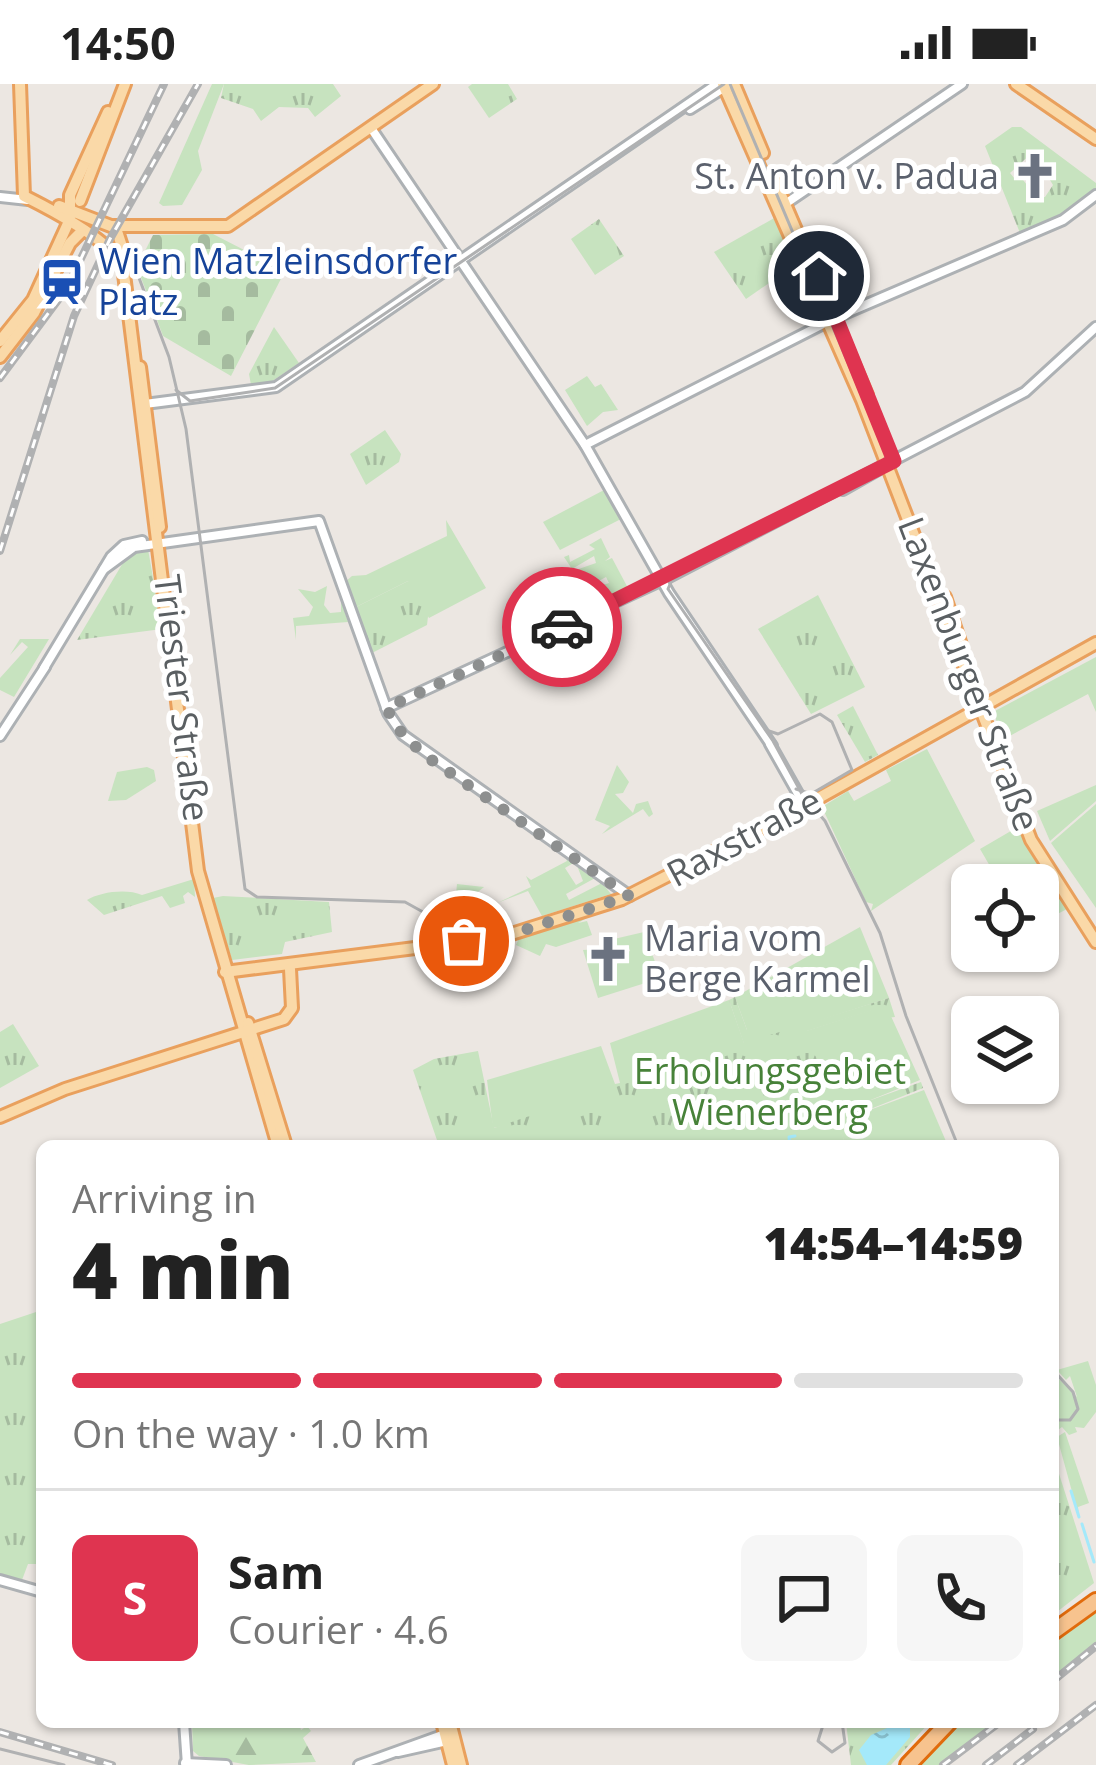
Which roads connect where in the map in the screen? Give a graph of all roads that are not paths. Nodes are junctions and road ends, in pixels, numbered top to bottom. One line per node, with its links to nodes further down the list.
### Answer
1 (20, 84): 11 (main road)
2 (122, 84): 7 (main road); 14 (main road)
3 (433, 84): 8 (main road)
4 (962, 84): 13 (street)
5 (1016, 84): 9 (main road)
6 (726, 85): 13 (main road); 20 (street)
7 (119, 99): 14 (main road); 15 (main road)
8 (370, 128): 16 (main road); 20 (street)
9 (1096, 139)
10 (1096, 195): 21 (street)
11 (26, 196): 12 (street); 14 (main road)
12 (0, 197)
13 (783, 206): 21 (main road, Laxenburger Straße)
14 (71, 207): 15 (main road); 17 (main road); 18 (main road); 19 (main road); 23 (main road)
15 (91, 216): 19 (main road)
16 (181, 229): 19 (main road); 19 (main road)
17 (81, 232): 18 (main road); 19 (main road)
18 (65, 237): 23 (main road); 24 (main road)
19 (115, 237): 25 (main road, Triester Straße); 25 (main road, Triester Straße)
20 (460, 262): 25 (street); 26 (street)
21 (833, 319): 26 (street); 27 (main road, Laxenburger Straße)
22 (1096, 327): 27 (street)
23 (0, 340)
24 (0, 353)
25 (141, 404): 28 (main road, Triester Straße)
26 (585, 445): 29 (street)
27 (891, 462): 29 (street); 32 (main road, Laxenburger Straße)
28 (159, 542): 31 (street); 33 (street); 39 (main road, Triester Straße)
29 (665, 581): 31 (street); 34 (street)
30 (1096, 647): 32 (main road, Raxstraße)
31 (386, 708): 35 (street)
32 (980, 709): 34 (main road, Raxstraße); 36 (main road, Laxenburger Straße); 37 (main road, Laxenburger Straße)
33 (0, 736)
34 (805, 806): 35 (main road, Raxstraße)
35 (629, 896): 38 (main road, Raxstraße)
36 (1096, 929)
37 (1096, 942)
38 (289, 964): 39 (main road, Raxstraße); 40 (main road)
39 (227, 969): 40 (main road, Triester Straße)
40 (247, 1032): 41 (main road); 42 (main road, Triester Straße)
41 (0, 1117)
42 (280, 1140)
43 (0, 1580): 44 (street)
44 (36, 1590)
45 (1096, 1596): 46 (highway); 47 (highway)
46 (1059, 1619)
47 (1059, 1628)
48 (184, 1728): 52 (street)
49 (938, 1728): 56 (highway)
50 (939, 1728): 57 (highway)
51 (448, 1732): 54 (street); 55 (main road)
52 (187, 1764): 53 (street)
53 (226, 1765)
54 (359, 1765)
55 (457, 1765)
56 (899, 1765)
57 (908, 1765)

